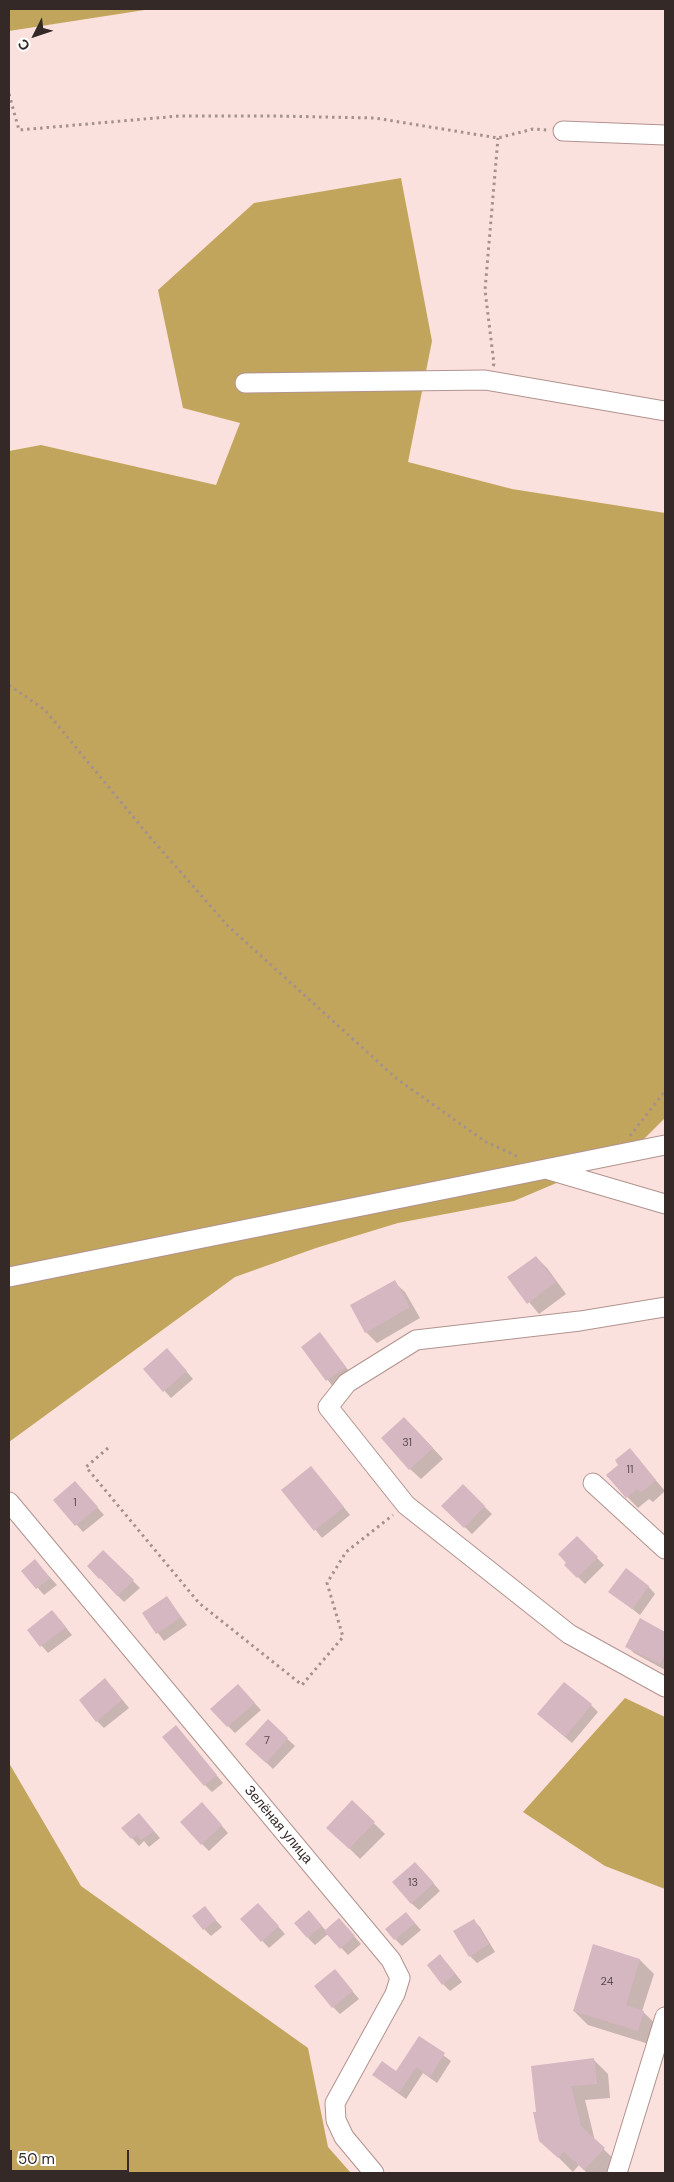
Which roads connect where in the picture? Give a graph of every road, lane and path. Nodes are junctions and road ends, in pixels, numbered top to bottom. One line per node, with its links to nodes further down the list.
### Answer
1 (9, 94): 4 (path)
2 (563, 130): 3 (street); 4 (path)
3 (665, 134)
4 (498, 138): 5 (path)
5 (485, 380): 6 (street); 7 (street)
6 (245, 383)
7 (665, 411)
8 (9, 685): 12 (path)
9 (665, 1091): 11 (path)
10 (665, 1145): 11 (street)
11 (616, 1154): 13 (street)
12 (521, 1158)
13 (547, 1169): 14 (street); 15 (street)
14 (664, 1206)
15 (9, 1277)
16 (665, 1306): 20 (street)
17 (108, 1448): 20 (path)
18 (593, 1483): 21 (street)
19 (9, 1502): 24 (street, Зелёная улица)
20 (406, 1505): 22 (street)
21 (665, 1549)
22 (665, 1687)
23 (665, 2017): 25 (street)
24 (374, 2173)
25 (617, 2173)

